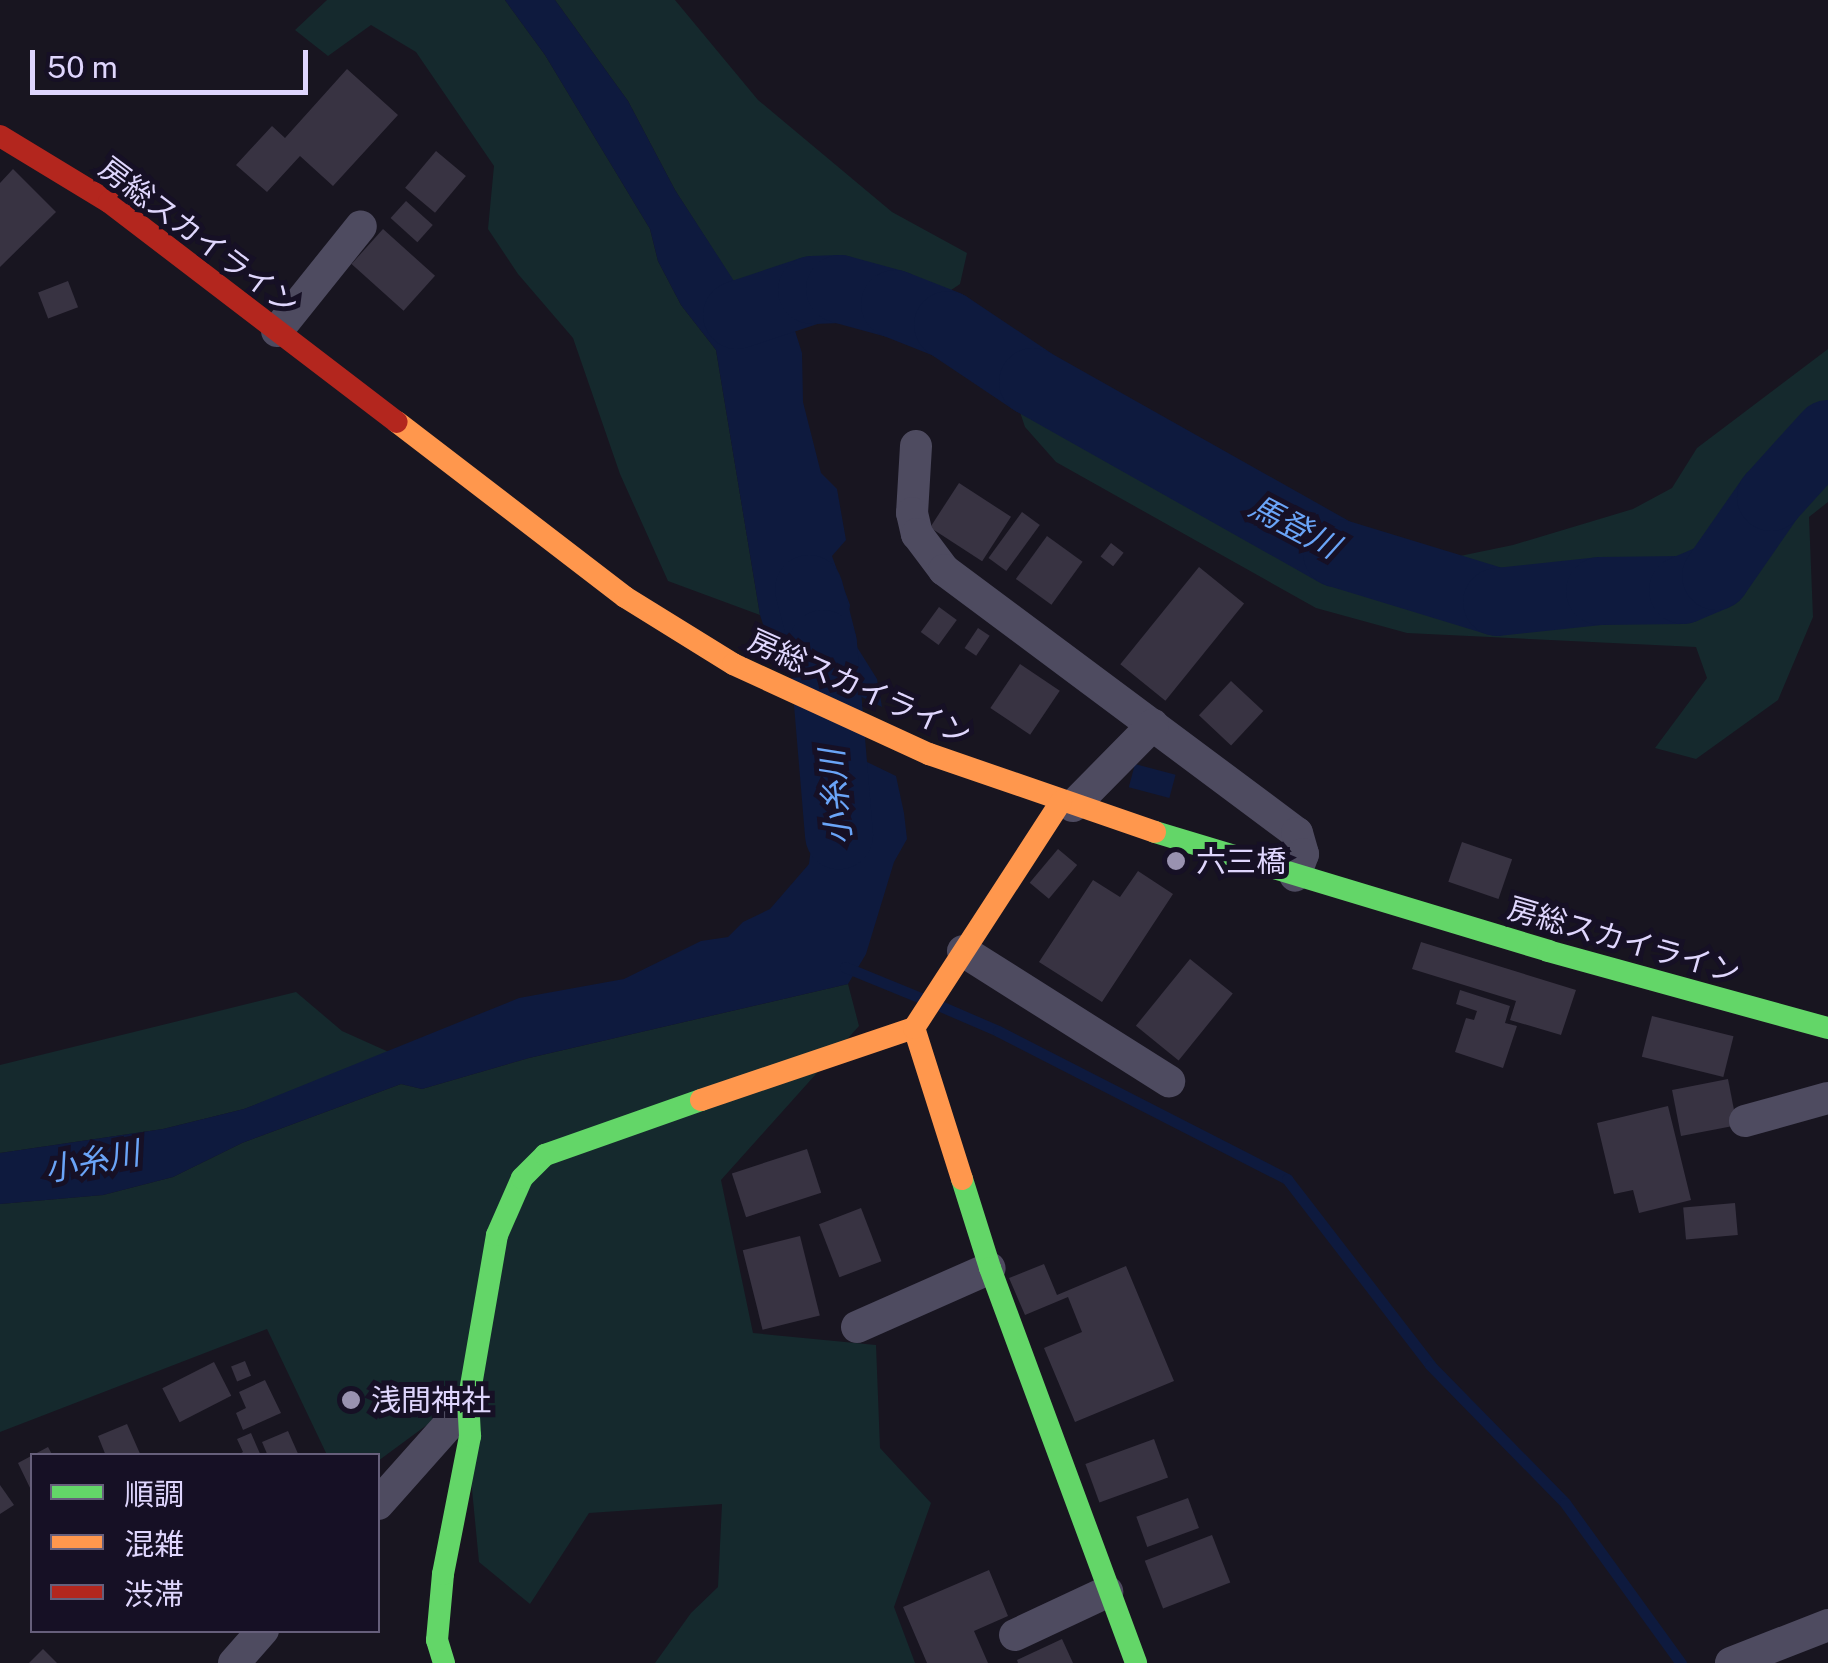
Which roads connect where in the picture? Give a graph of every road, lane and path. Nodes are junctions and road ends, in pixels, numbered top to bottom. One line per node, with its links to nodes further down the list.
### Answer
1 (0, 136): 3 (main road, 房総スカイライン)
2 (361, 226): 3 (street)
3 (277, 331): 6 (main road, 房総スカイライン)
4 (916, 446): 5 (street)
5 (1153, 725): 6 (street); 7 (street)
6 (1067, 804): 7 (main road, 房総スカイライン); 8 (main road)
7 (1295, 876): 10 (main road, 房総スカイライン)
8 (960, 956): 9 (main road); 11 (street)
9 (917, 1023): 14 (main road); 16 (main road)
10 (1828, 1028)
11 (1170, 1081)
12 (1828, 1098): 13 (street)
13 (1746, 1120)
14 (990, 1268): 15 (street); 18 (main road)
15 (856, 1327)
16 (468, 1404): 17 (street); 23 (main road)
17 (380, 1502)
18 (1107, 1592): 21 (street); 24 (main road)
19 (1828, 1626): 25 (street)
20 (260, 1633): 22 (street)
21 (1015, 1635)
22 (234, 1663)
23 (444, 1663)
24 (1136, 1663)
25 (1731, 1663)

